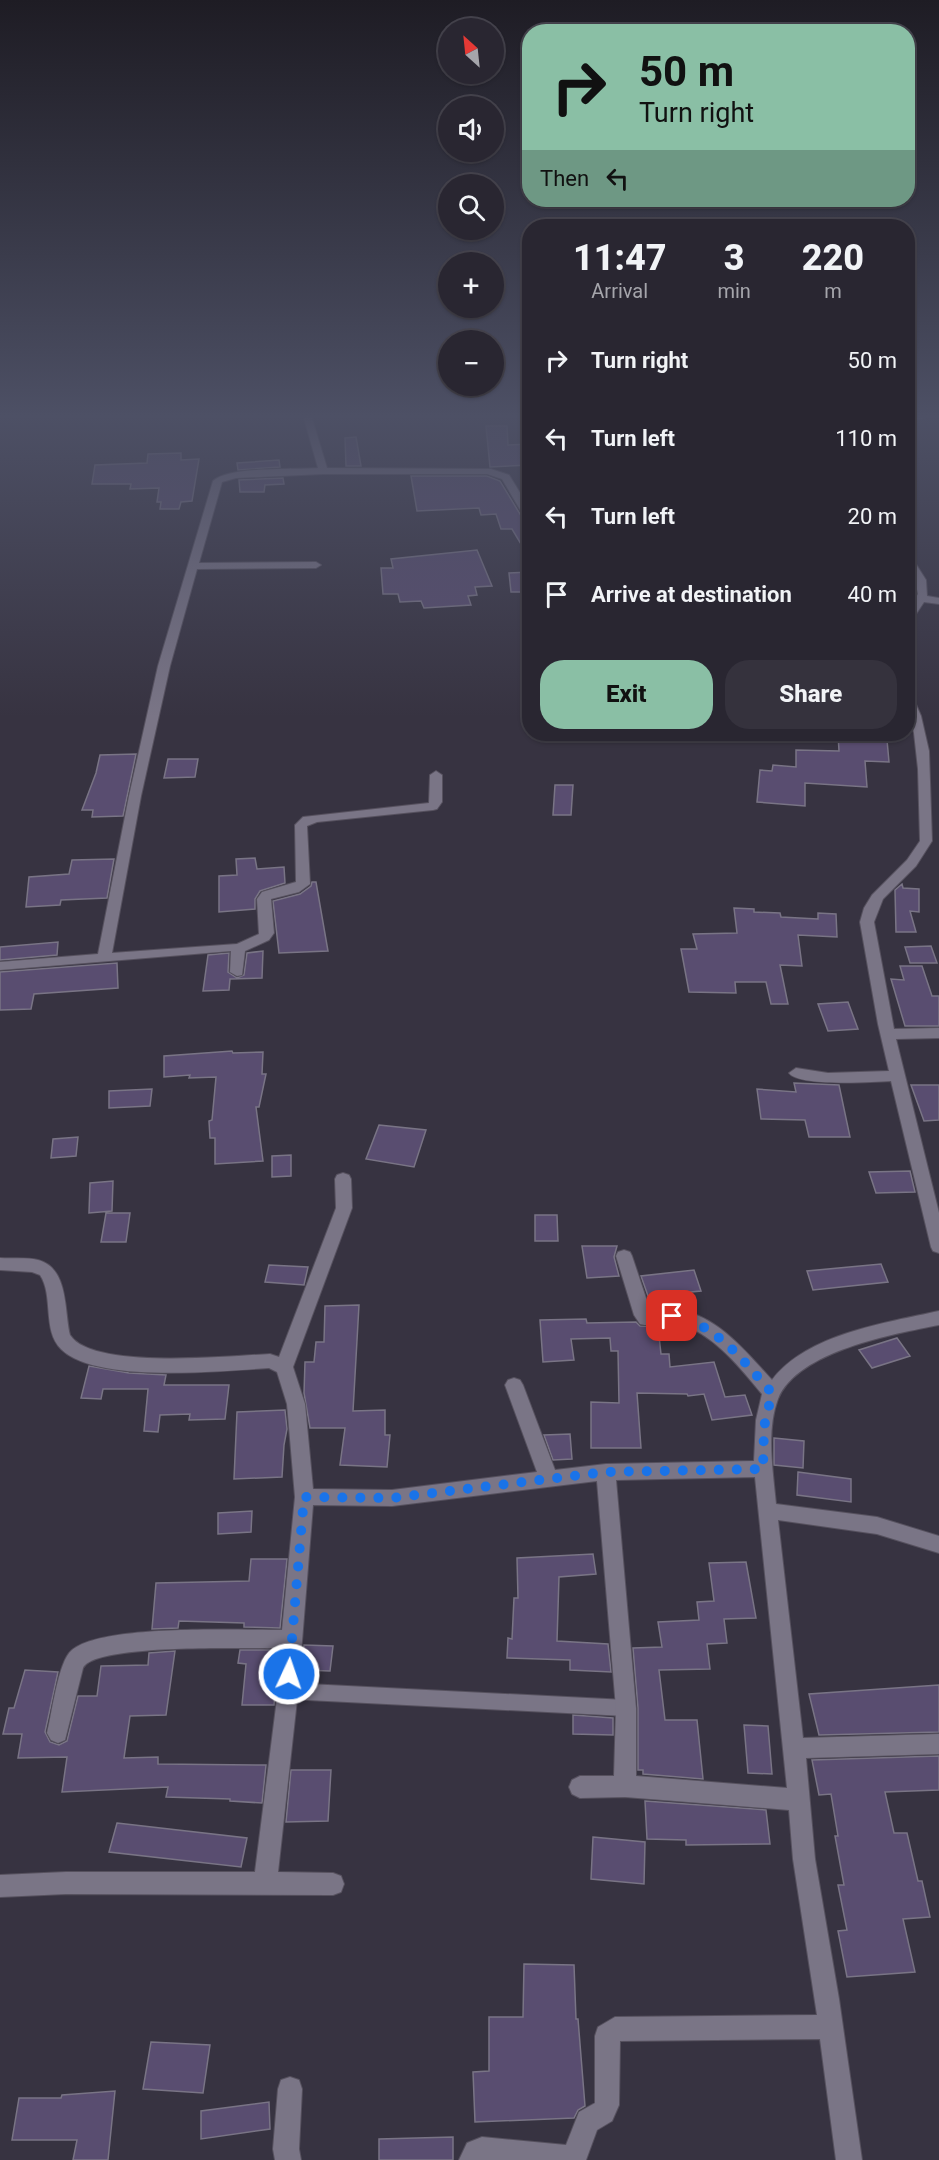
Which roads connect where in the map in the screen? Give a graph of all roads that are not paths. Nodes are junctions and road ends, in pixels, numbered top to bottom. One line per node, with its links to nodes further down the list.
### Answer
1 (208, 516): 3 (street)
2 (316, 565): 3 (street)
3 (193, 566): 11 (street)
4 (915, 571): 5 (street)
5 (921, 598): 6 (street); 7 (street)
6 (939, 602)
7 (915, 607)
8 (915, 717): 15 (street)
9 (436, 775): 10 (street)
10 (237, 949): 11 (street); 13 (street)
11 (104, 958): 12 (street)
12 (0, 966)
13 (237, 972)
14 (939, 1033): 15 (street)
15 (888, 1034): 17 (street)
16 (795, 1073): 17 (street)
17 (898, 1076): 19 (street)
18 (343, 1179): 24 (street)
19 (937, 1227): 20 (street)
20 (939, 1246)
21 (624, 1256): 26 (street)
22 (0, 1264): 24 (street)
23 (939, 1318): 26 (street)
24 (284, 1367): 30 (street)
25 (514, 1384): 29 (street)
26 (772, 1393): 27 (street)
27 (763, 1469): 28 (street); 31 (street)
28 (606, 1472): 29 (street); 35 (street)
29 (550, 1479): 30 (street)
30 (304, 1497): 33 (street)
31 (768, 1511): 32 (street); 38 (street)
32 (939, 1545)
33 (291, 1639): 34 (street); 36 (street)
34 (288, 1691): 35 (lane); 42 (street)
35 (626, 1708): 40 (street)
36 (58, 1733)
37 (939, 1744): 38 (street)
38 (794, 1748): 41 (street)
39 (580, 1786): 40 (street)
40 (626, 1786): 41 (street)
41 (799, 1800): 45 (street)
42 (265, 1884): 43 (street); 44 (street)
43 (333, 1884)
44 (0, 1886)
45 (831, 2027): 48 (street); 49 (street)
46 (290, 2089): 47 (street)
47 (288, 2160)
48 (472, 2160)
49 (849, 2160)

